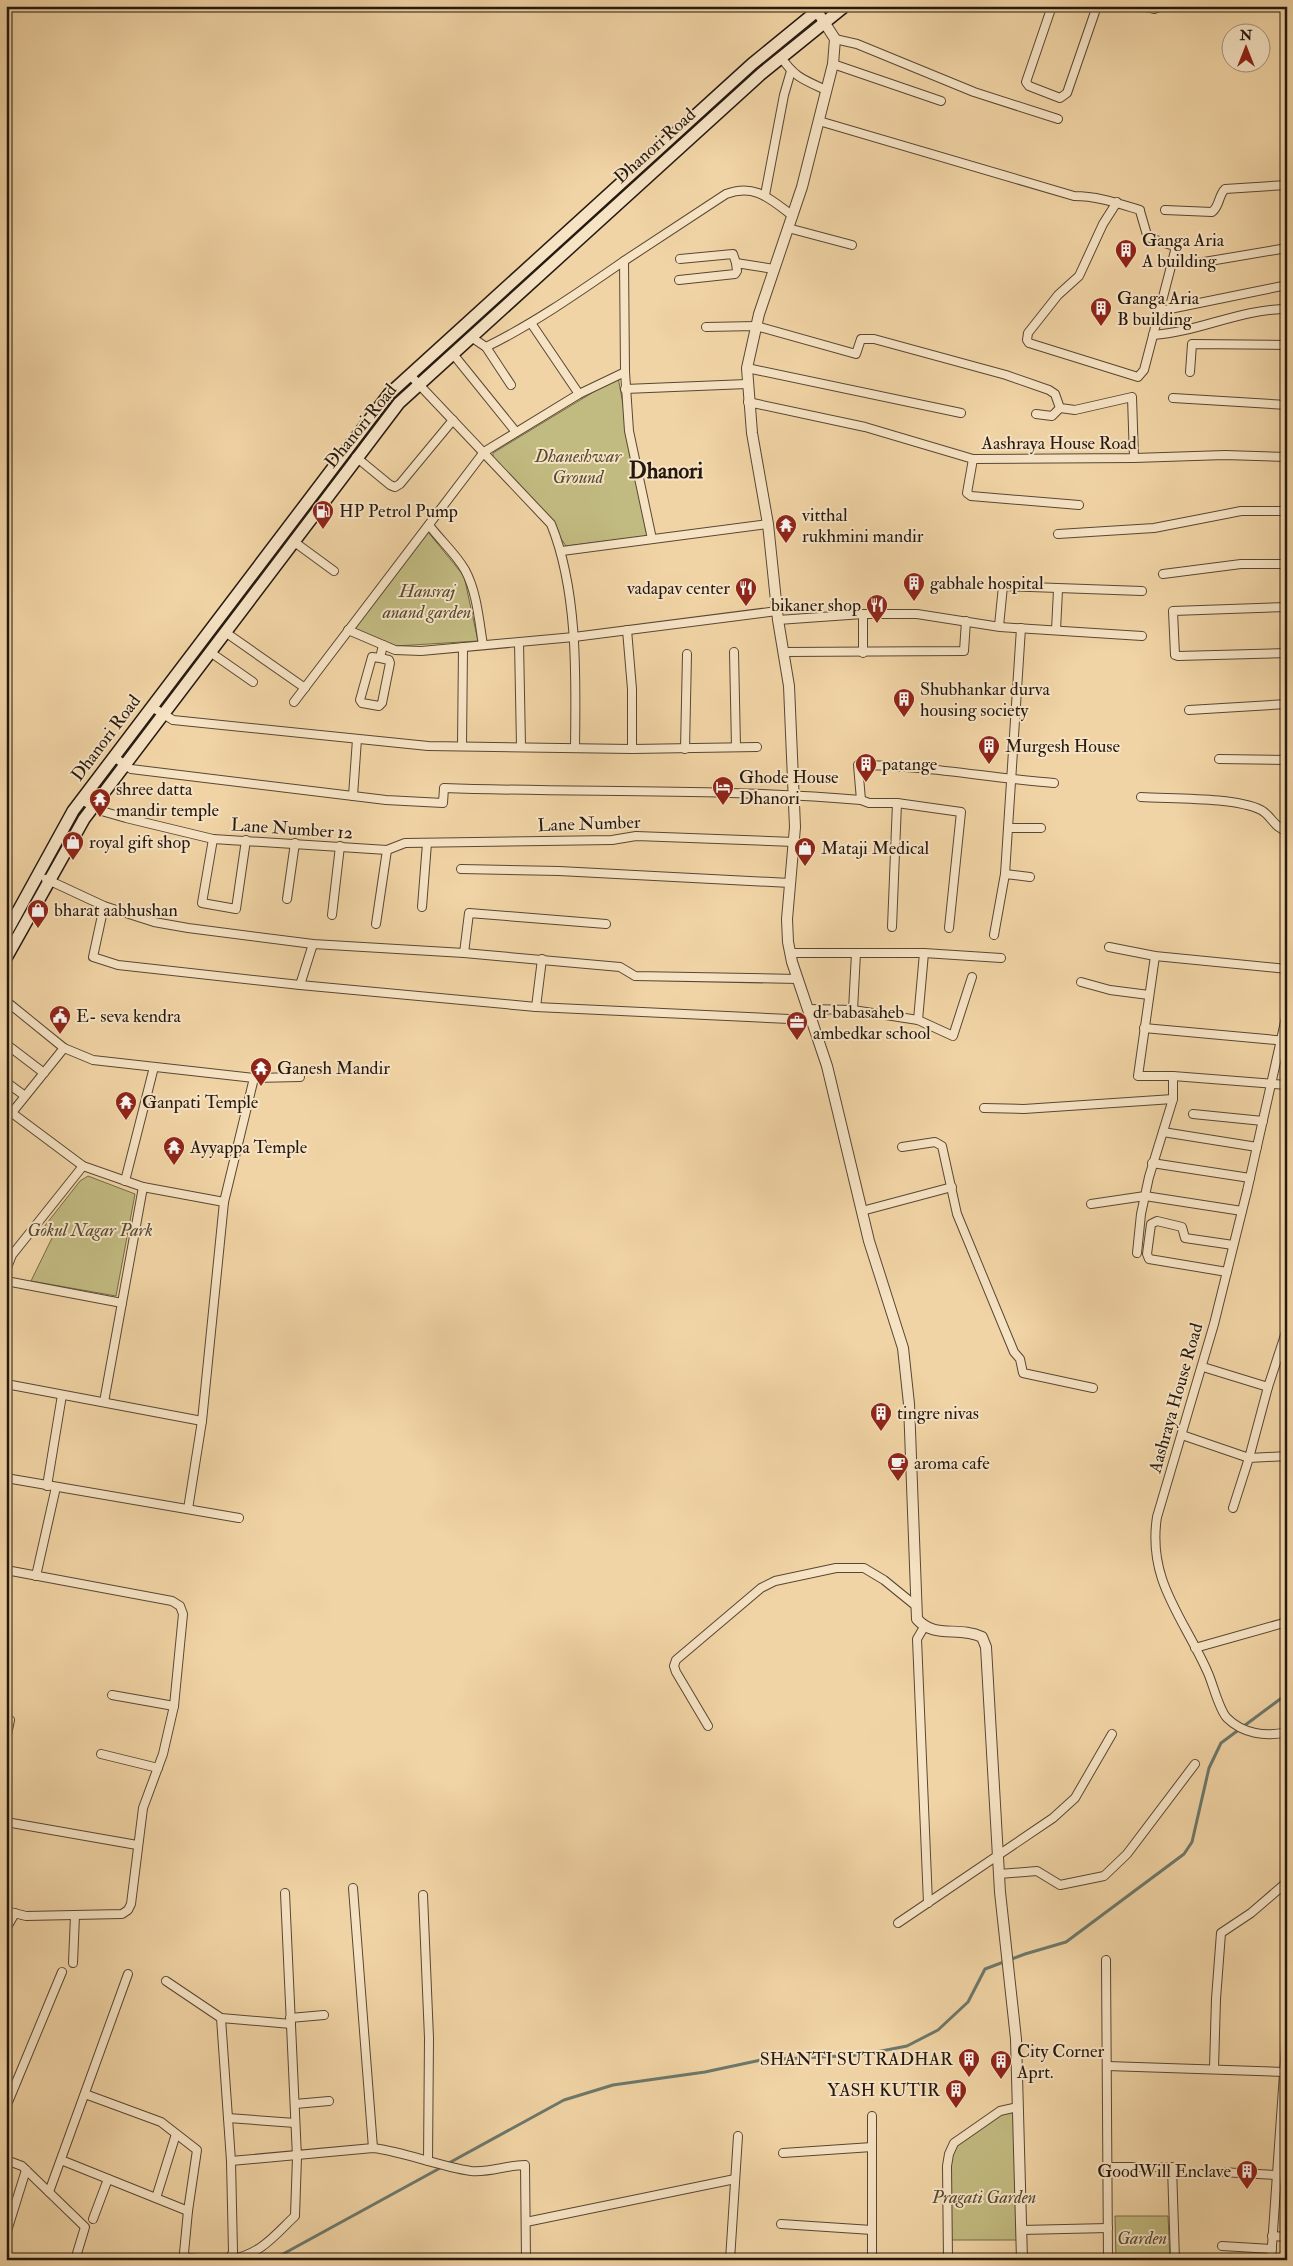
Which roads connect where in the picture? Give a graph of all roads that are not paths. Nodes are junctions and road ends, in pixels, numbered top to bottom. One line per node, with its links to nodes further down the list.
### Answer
1 (845, 6): 7 (main road, Dhanori Road)
2 (1052, 6): 3 (street)
3 (1097, 6)
4 (1141, 6): 5 (street)
5 (1162, 6)
6 (820, 9): 7 (street); 22 (main road, Dhanori Road)
7 (825, 22): 8 (street); 9 (main road, Dhanori Road)
8 (835, 39): 10 (street); 14 (street)
9 (781, 56): 11 (street); 25 (main road, Dhanori Road)
10 (833, 64): 12 (street); 13 (street)
11 (791, 72): 12 (street); 17 (street)
12 (826, 90): 15 (street)
13 (941, 101)
14 (1058, 118)
15 (819, 121): 18 (street); 20 (street)
16 (1287, 185): 19 (street)
17 (765, 195): 20 (street); 27 (street)
18 (1117, 202): 34 (street); 38 (street)
19 (1165, 210)
20 (793, 216): 21 (street)
21 (788, 228): 23 (street); 30 (street)
22 (559, 240): 25 (main road); 46 (main road, Dhanori Road)
23 (852, 245)
24 (1287, 248): 29 (street)
25 (568, 250): 39 (main road, Dhanori Road)
26 (680, 259): 28 (street)
27 (624, 261): 35 (street); 44 (street)
28 (736, 263): 30 (street); 31 (street)
29 (1198, 263)
30 (774, 269): 36 (street)
31 (678, 280)
32 (1287, 285): 34 (street)
33 (1287, 309): 38 (street)
34 (1160, 311): 38 (street)
35 (531, 323): 41 (street); 51 (street)
36 (756, 326): 37 (street); 43 (street); 55 (street)
37 (706, 327)
38 (1154, 335)
39 (472, 337): 41 (street); 42 (main road, Dhanori Road)
40 (1287, 345): 45 (street)
41 (486, 347): 49 (street)
42 (453, 354): 47 (main road, Dhanori Road); 59 (street)
43 (747, 368): 48 (street); 56 (street)
44 (624, 372): 50 (street); 51 (street)
45 (1190, 372)
46 (410, 375): 47 (street); 79 (main road, Dhanori Road)
47 (419, 384): 58 (street); 61 (main road, Dhanori Road)
48 (747, 384): 50 (street); 53 (street)
49 (511, 385)
50 (625, 389): 70 (street)
51 (579, 394): 59 (street)
52 (1172, 398): 54 (street)
53 (748, 402): 64 (street, Aashraya House Road); 67 (street)
54 (1287, 405)
55 (1060, 408): 57 (street); 63 (street)
56 (961, 413)
57 (1036, 414)
58 (453, 420): 60 (street); 61 (street)
59 (516, 432): 60 (street)
60 (484, 452): 68 (street); 72 (street)
61 (356, 457): 71 (main road, Dhanori Road)
62 (1287, 457): 63 (street, Aashraya House Road)
63 (1134, 458): 64 (street, Aashraya House Road)
64 (973, 459): 65 (street)
65 (1079, 505)
66 (1287, 512): 69 (street)
67 (768, 524): 70 (street); 81 (street)
68 (429, 525): 86 (street); 94 (street)
69 (1058, 534)
70 (652, 539): 72 (street)
71 (293, 541): 74 (street); 82 (main road, Dhanori Road)
72 (562, 551): 91 (street)
73 (1287, 564): 75 (street)
74 (334, 571)
75 (1163, 574)
76 (1058, 590): 77 (street); 84 (street); 88 (street)
77 (1142, 591)
78 (1287, 607): 100 (street)
79 (226, 608): 82 (street); 107 (main road, Dhanori Road)
80 (863, 614): 81 (street); 83 (street); 99 (street)
81 (778, 615): 87 (street); 98 (street)
82 (237, 616): 89 (main road, Dhanori Road)
83 (966, 622): 84 (street); 99 (street)
84 (999, 626): 85 (street)
85 (1021, 628): 88 (street); 122 (street)
86 (348, 630): 93 (street); 104 (street)
87 (628, 630): 91 (street); 117 (street)
88 (1056, 630): 90 (street)
89 (225, 632): 96 (main road, Dhanori Road); 104 (street)
90 (1142, 636)
91 (574, 637): 92 (street); 115 (street)
92 (519, 642): 94 (street); 112 (street)
93 (383, 645): 95 (street); 102 (street)
94 (483, 646): 95 (street)
95 (463, 647): 111 (street)
96 (210, 652): 103 (street); 109 (main road, Dhanori Road)
97 (734, 652): 113 (street)
98 (784, 652): 99 (street); 124 (street)
99 (862, 653)
100 (1287, 653)
101 (687, 654): 116 (street)
102 (380, 658): 102 (street)
103 (253, 682)
104 (305, 688): 105 (street)
105 (294, 702)
106 (1287, 704): 108 (street)
107 (152, 707): 109 (street); 118 (main road, Dhanori Road)
108 (1189, 710)
109 (163, 714): 110 (street); 121 (main road, Dhanori Road)
110 (357, 739): 111 (street); 125 (street)
111 (462, 746): 112 (street)
112 (521, 746): 115 (street)
113 (736, 747): 114 (street); 116 (street)
114 (757, 747)
115 (574, 748): 117 (street)
116 (685, 748): 117 (street)
117 (632, 749)
118 (114, 757): 121 (street); 127 (main road, Dhanori Road)
119 (1219, 759): 120 (street)
120 (1287, 760)
121 (125, 765): 125 (street); 130 (main road, Dhanori Road)
122 (1012, 780): 123 (street); 128 (street); 131 (street)
123 (1054, 783)
124 (795, 794): 125 (street); 128 (street); 138 (street)
125 (353, 796)
126 (1141, 797): 133 (street)
127 (81, 800): 130 (street, Lane Number 12); 134 (main road, Dhanori Road)
128 (861, 800): 129 (street)
129 (897, 803): 155 (street); 156 (street)
130 (94, 806): 135 (street, Lane Number 12); 137 (main road, Dhanori Road)
131 (1008, 828): 132 (street); 144 (street)
132 (1041, 828)
133 (1287, 831)
134 (58, 834): 137 (main road); 145 (main road, Dhanori Road)
135 (212, 839): 136 (street, Lane Number 12); 136 (street)
136 (246, 840): 139 (street, Lane Number 12)
137 (70, 841): 147 (main road, Dhanori Road)
138 (794, 842): 140 (street, Lane Number); 148 (street)
139 (295, 843): 141 (street, Lane Number 12); 149 (street)
140 (427, 843): 142 (street, Lane Number); 151 (street)
141 (340, 846): 142 (street, Lane Number 12); 152 (street)
142 (387, 850): 153 (street)
143 (461, 869): 148 (street)
144 (1005, 874): 146 (street); 158 (street)
145 (37, 877): 147 (street); 157 (main road, Dhanori Road)
146 (1030, 877)
147 (51, 880): 150 (street); 166 (main road, Dhanori Road)
148 (790, 883): 163 (street)
149 (286, 899)
150 (104, 906): 159 (street); 173 (street)
151 (422, 907)
152 (332, 915)
153 (376, 924)
154 (606, 924): 162 (street)
155 (892, 927)
156 (949, 928)
157 (6, 933)
158 (994, 935)
159 (313, 944): 162 (street); 173 (street)
160 (1109, 947): 165 (street)
161 (924, 952): 164 (street); 167 (street); 181 (street)
162 (464, 953): 168 (street)
163 (790, 953): 164 (street); 171 (street)
164 (856, 953): 178 (street)
165 (1155, 956): 169 (street); 174 (street)
166 (6, 958)
167 (1001, 958)
168 (542, 959): 171 (street); 176 (street)
169 (1287, 969)
170 (972, 977): 181 (street)
171 (798, 978): 177 (street)
172 (1081, 982): 174 (street)
173 (300, 986): 176 (street)
174 (1150, 995): 182 (street)
175 (6, 1001): 185 (street)
176 (536, 1007): 180 (street)
177 (808, 1009): 178 (street); 180 (street)
178 (853, 1010): 181 (street)
179 (1287, 1013): 183 (street, Aashraya House Road)
180 (811, 1020): 213 (street)
181 (918, 1020)
182 (1144, 1028): 183 (street); 188 (street)
183 (1284, 1041): 192 (street, Aashraya House Road)
184 (6, 1044): 187 (street)
185 (64, 1048): 186 (street); 187 (street)
186 (154, 1067): 190 (street); 207 (street)
187 (44, 1074): 194 (street)
188 (1172, 1076): 192 (street); 195 (street)
189 (300, 1077): 190 (street)
190 (254, 1078): 211 (street)
191 (6, 1082): 194 (street)
192 (1271, 1083): 193 (street); 200 (street, Aashraya House Road)
193 (1287, 1085)
194 (26, 1096): 197 (street)
195 (1174, 1099): 196 (street); 201 (street)
196 (984, 1108)
197 (12, 1113): 199 (street); 205 (street)
198 (1193, 1114): 200 (street)
199 (6, 1120)
200 (1263, 1121): 203 (street, Aashraya House Road)
201 (1163, 1132): 203 (street); 204 (street)
202 (902, 1147): 209 (street)
203 (1258, 1147): 206 (street, Aashraya House Road)
204 (1152, 1163): 206 (street); 210 (street)
205 (83, 1166): 207 (street); 217 (street)
206 (1250, 1178): 214 (street, Aashraya House Road)
207 (125, 1181): 208 (street)
208 (143, 1187): 211 (street); 221 (street)
209 (952, 1187): 213 (street); 226 (street)
210 (1145, 1196): 212 (street); 214 (street); 216 (street)
211 (224, 1202): 229 (street)
212 (1091, 1204)
213 (862, 1211): 241 (street)
214 (1242, 1211): 215 (street, Aashraya House Road)
215 (1233, 1246): 219 (street, Aashraya House Road); 219 (street)
216 (1137, 1253)
217 (9, 1254): 218 (street)
218 (6, 1270)
219 (1226, 1272): 223 (street, Aashraya House Road)
220 (6, 1281): 221 (street)
221 (122, 1303): 228 (street)
222 (1287, 1329): 225 (street)
223 (1202, 1367): 225 (street); 230 (street, Aashraya House Road)
224 (6, 1384): 227 (street)
225 (1268, 1387): 232 (street)
226 (1093, 1388)
227 (62, 1395): 228 (street); 234 (street)
228 (104, 1402): 229 (street)
229 (202, 1421): 237 (street)
230 (1182, 1435): 232 (street); 244 (street, Aashraya House Road)
231 (1287, 1456): 232 (street)
232 (1249, 1458): 236 (street)
233 (6, 1478): 234 (street)
234 (47, 1486): 235 (street)
235 (56, 1487): 237 (street); 240 (street)
236 (1233, 1508)
237 (188, 1509): 238 (street)
238 (239, 1518)
239 (6, 1570): 240 (street)
240 (36, 1576): 246 (street)
241 (916, 1606): 243 (street); 248 (street)
242 (1287, 1622): 244 (street)
243 (924, 1627): 257 (street); 263 (street)
244 (1195, 1648): 249 (street, Aashraya House Road)
245 (112, 1695): 246 (street)
246 (174, 1706): 254 (street)
247 (6, 1719): 251 (street)
248 (708, 1726)
249 (1287, 1732)
250 (1112, 1734): 257 (street)
251 (6, 1740)
252 (101, 1754): 254 (street)
253 (1195, 1764): 258 (street)
254 (158, 1768): 256 (street)
255 (6, 1822): 256 (street)
256 (137, 1845): 266 (street)
257 (998, 1855): 258 (street); 263 (street)
258 (999, 1874): 286 (street)
259 (1287, 1882): 279 (street)
260 (353, 1888): 293 (street)
261 (285, 1892): 276 (street)
262 (424, 1895): 299 (street)
263 (928, 1903): 267 (street)
264 (6, 1911): 265 (street)
265 (15, 1913): 266 (street); 268 (street)
266 (75, 1915): 270 (street)
267 (898, 1923)
268 (6, 1930)
269 (1106, 1960): 278 (street)
270 (73, 1963)
271 (62, 1972): 285 (street)
272 (128, 1974): 281 (street)
273 (166, 1981): 275 (street)
274 (324, 2015): 276 (street)
275 (221, 2018): 276 (street); 288 (street)
276 (290, 2021): 284 (street)
277 (1287, 2031): 280 (street)
278 (1107, 2066): 279 (street); 300 (street)
279 (1214, 2068): 280 (street)
280 (1284, 2072): 282 (street)
281 (85, 2094): 290 (street); 297 (street)
282 (1284, 2099): 301 (street)
283 (329, 2101): 284 (street)
284 (295, 2104): 289 (street)
285 (6, 2107)
286 (1018, 2107): 316 (street); 330 (street)
287 (872, 2116): 292 (street)
288 (228, 2118): 289 (street); 298 (street)
289 (296, 2123): 295 (street)
290 (176, 2134): 309 (street); 310 (street)
291 (738, 2136): 307 (street)
292 (872, 2147): 294 (street); 315 (street)
293 (373, 2148): 295 (street); 299 (street)
294 (783, 2152)
295 (297, 2157): 298 (street); 326 (street)
296 (6, 2160): 303 (street)
297 (61, 2160): 306 (street); 308 (street)
298 (231, 2162): 326 (street)
299 (429, 2162): 312 (street)
300 (1108, 2167): 314 (street); 333 (street)
301 (1276, 2167): 302 (street); 305 (street)
302 (1287, 2167)
303 (26, 2170): 308 (street); 317 (street)
304 (1220, 2172): 305 (street)
305 (1276, 2175): 318 (street)
306 (108, 2179): 309 (street); 311 (street)
307 (735, 2179): 312 (street); 328 (street)
308 (49, 2192): 323 (street)
309 (156, 2198): 310 (street)
310 (188, 2211): 322 (street)
311 (93, 2219)
312 (526, 2222): 327 (street)
313 (781, 2224): 315 (street)
314 (1108, 2228): 316 (street); 332 (street)
315 (872, 2230): 329 (street)
316 (1021, 2230): 331 (street)
317 (6, 2234)
318 (1272, 2236): 319 (street); 321 (street)
319 (1287, 2237)
320 (1222, 2246): 321 (street)
321 (1272, 2249): 334 (street)
322 (199, 2259)
323 (75, 2260)
324 (208, 2260): 325 (street)
325 (225, 2260)
326 (229, 2260)
327 (526, 2260)
328 (730, 2260)
329 (872, 2260)
330 (948, 2260)
331 (1022, 2260)
332 (1108, 2260)
333 (1175, 2260)
334 (1271, 2260)

